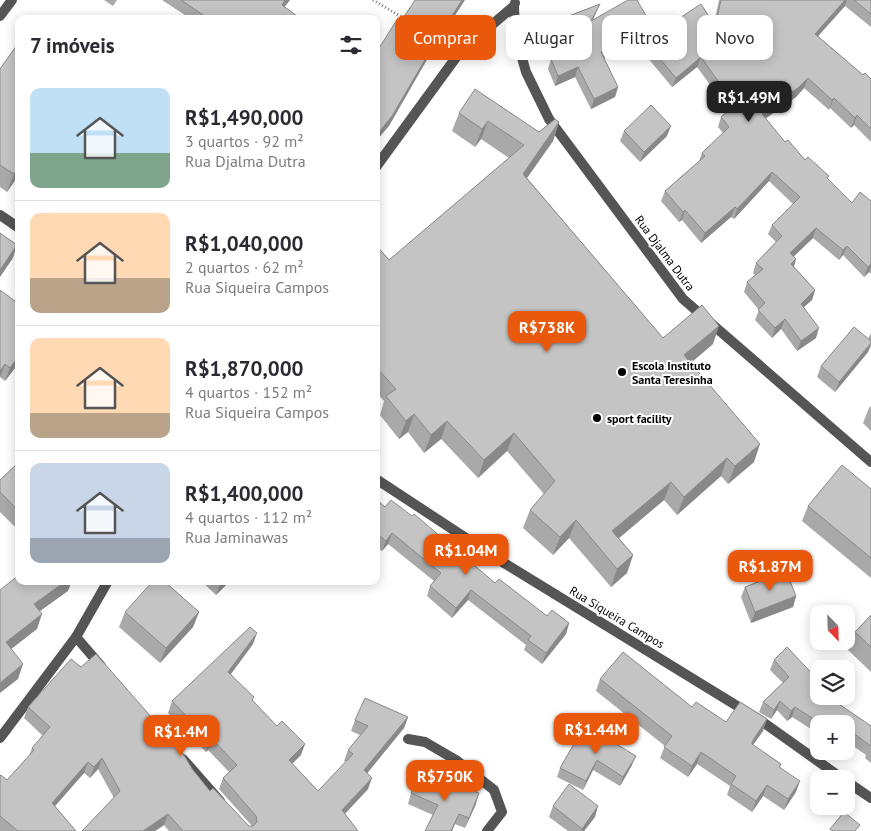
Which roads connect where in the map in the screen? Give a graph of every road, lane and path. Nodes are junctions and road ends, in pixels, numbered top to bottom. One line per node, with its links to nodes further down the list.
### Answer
1 (12, 0): 5 (street)
2 (373, 0): 4 (path)
3 (515, 3): 6 (street); 11 (street, Rua Djalma Dutra)
4 (398, 15)
5 (0, 16)
6 (496, 20)
7 (454, 60): 8 (street)
8 (380, 162)
9 (0, 214): 10 (street)
10 (15, 225)
11 (871, 462)
12 (380, 482): 19 (street, Rua Siqueira Campos)
13 (106, 585): 14 (street)
14 (76, 638): 15 (street); 16 (street)
15 (109, 674)
16 (0, 738)
17 (408, 739): 23 (street)
18 (174, 748): 22 (street)
19 (831, 770)
20 (855, 787): 21 (street, Rua Siqueira Campos)
21 (871, 798)
22 (225, 808)
23 (488, 830)

